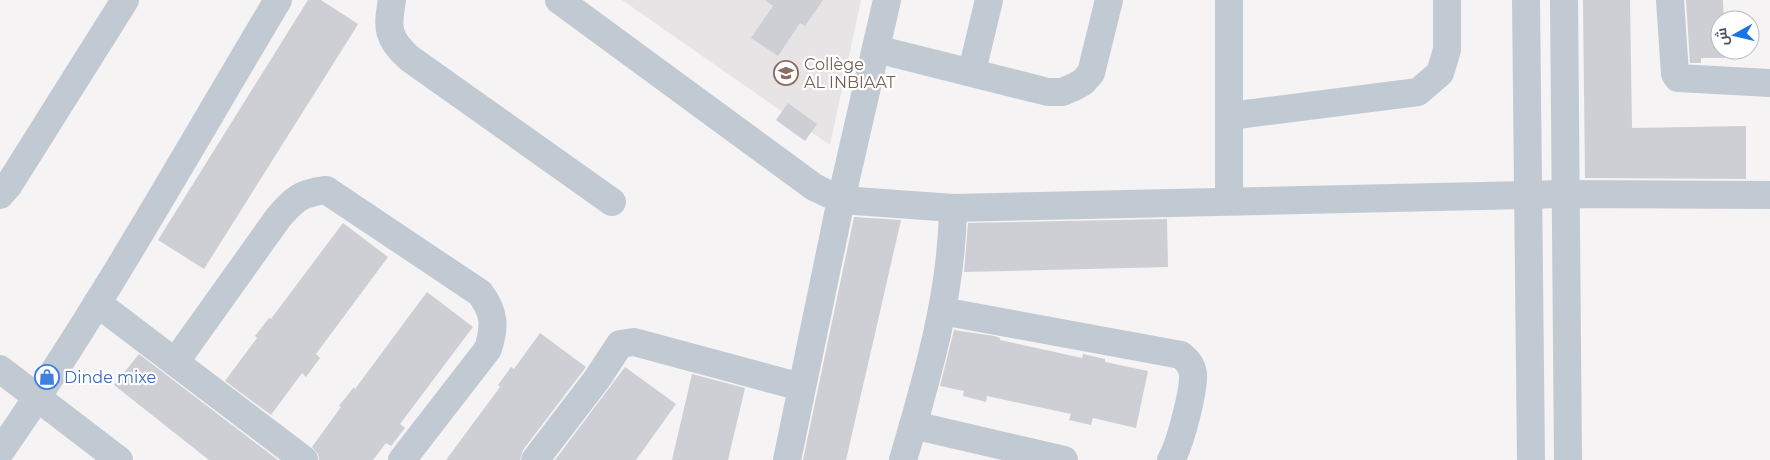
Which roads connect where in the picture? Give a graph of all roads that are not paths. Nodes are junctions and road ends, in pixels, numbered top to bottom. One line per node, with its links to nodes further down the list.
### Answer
1 (125, 0): 17 (street)
2 (278, 0): 25 (street)
3 (392, 0): 23 (street)
4 (558, 0): 21 (street)
5 (887, 0): 13 (street)
6 (989, 0): 14 (street)
7 (1109, 0): 14 (street)
8 (1230, 0): 16 (street)
9 (1447, 0): 16 (street)
10 (1526, 0): 20 (street)
11 (1564, 0): 18 (street)
12 (1670, 0): 15 (street)
13 (876, 49): 14 (street); 21 (street)
14 (972, 71)
15 (1770, 83)
16 (1229, 116): 22 (street)
17 (0, 194)
18 (1566, 194): 19 (street); 20 (street); 42 (street)
19 (1770, 195)
20 (1528, 196): 22 (street); 41 (street)
21 (841, 200): 24 (street); 29 (street)
22 (1229, 201): 24 (street)
23 (612, 202)
24 (953, 208): 26 (street)
25 (97, 303): 27 (street); 30 (street)
26 (942, 311): 31 (street); 40 (street)
27 (176, 361): 34 (street); 35 (street)
28 (0, 369): 30 (street)
29 (801, 387): 36 (street); 37 (street)
30 (38, 397): 32 (street); 33 (street)
31 (913, 425): 38 (street); 39 (street)
32 (0, 452)
33 (119, 460)
34 (304, 460)
35 (402, 460)
36 (535, 460)
37 (787, 460)
38 (903, 460)
39 (1064, 460)
40 (1171, 460)
41 (1531, 460)
42 (1568, 460)

